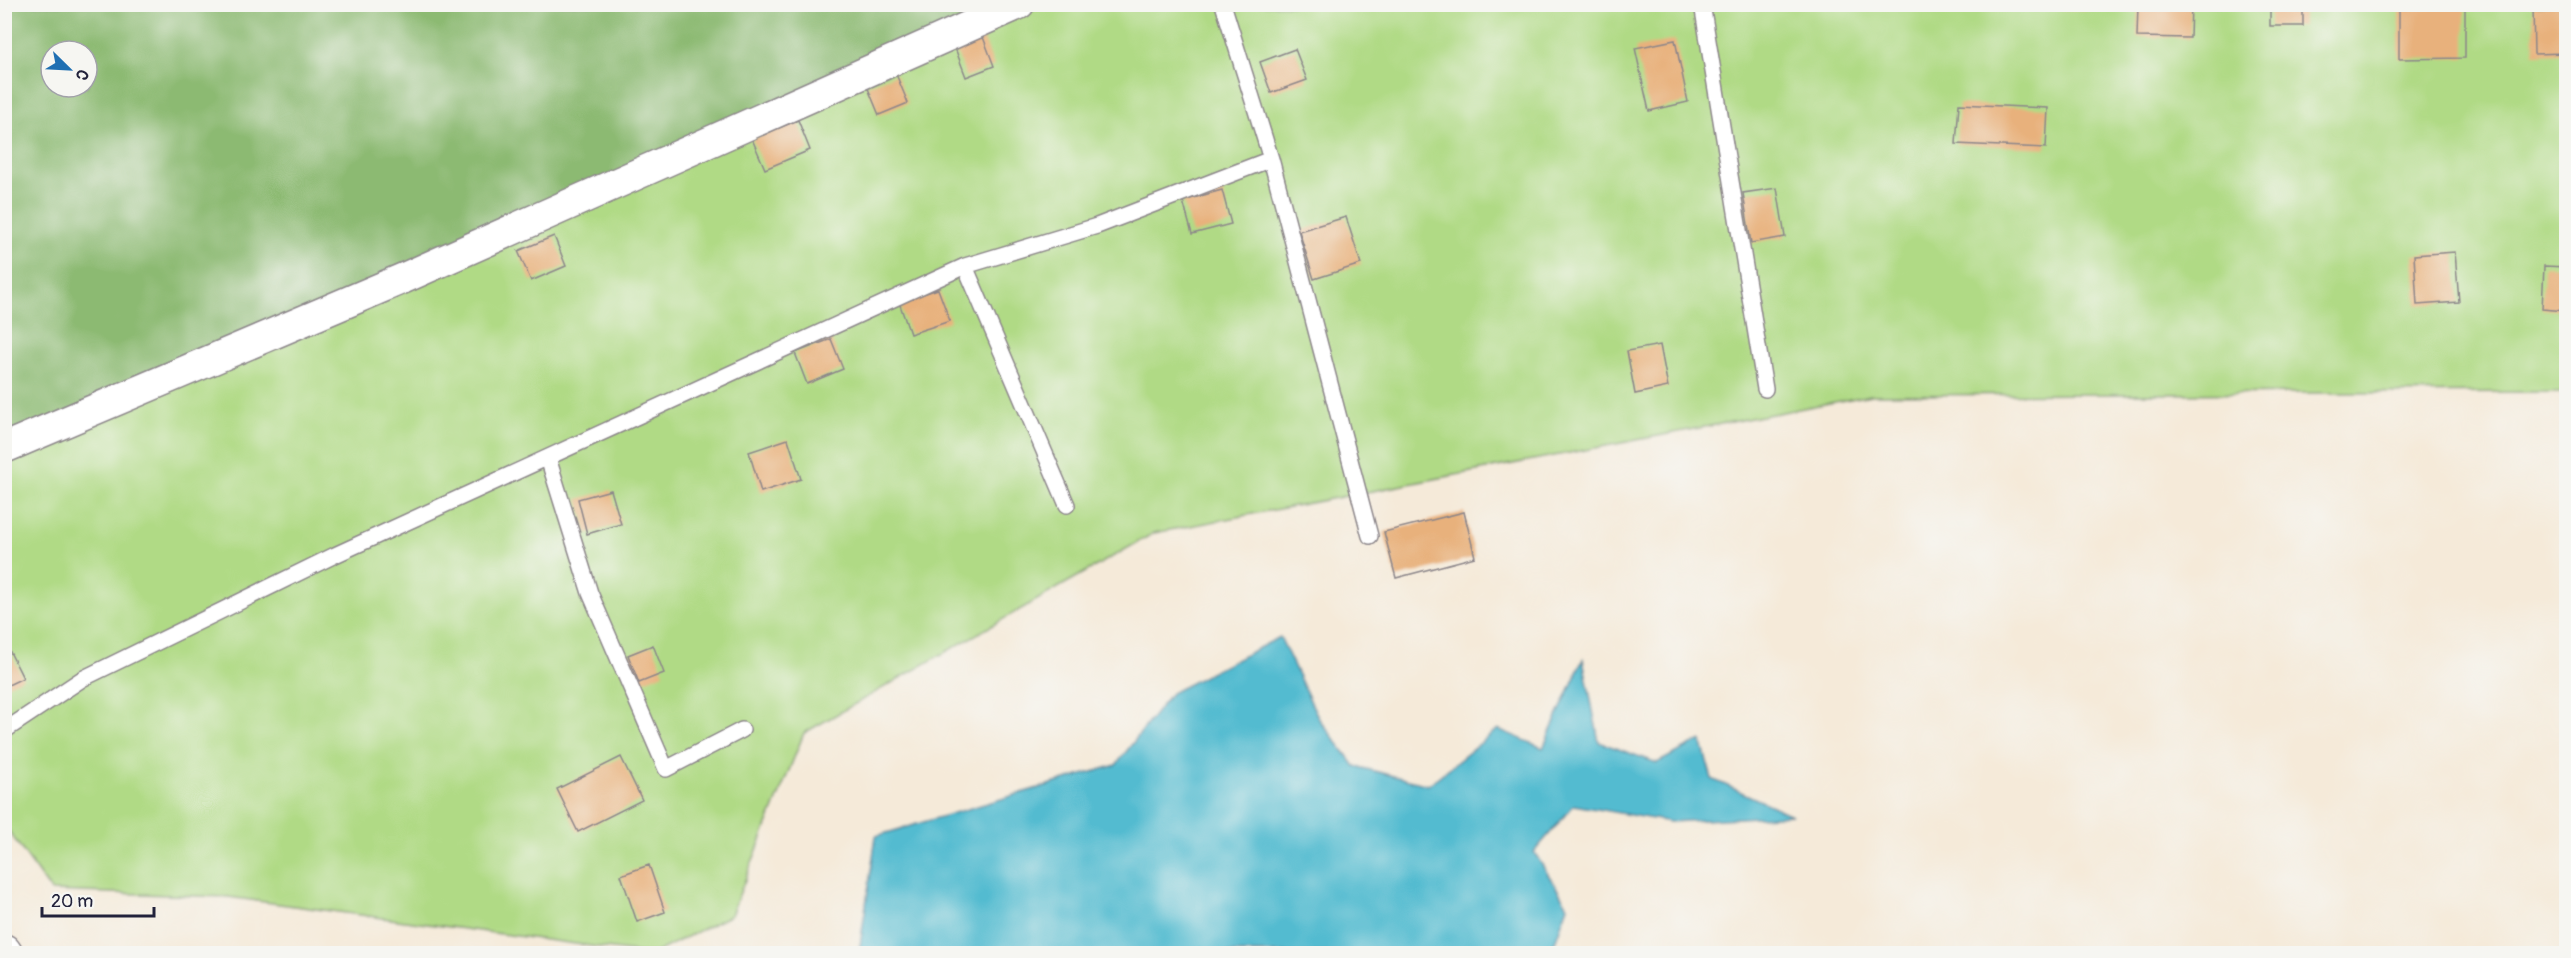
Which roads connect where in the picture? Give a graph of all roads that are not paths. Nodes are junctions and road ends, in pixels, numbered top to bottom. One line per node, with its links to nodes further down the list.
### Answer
1 (1019, 4): 7 (street)
2 (1223, 4): 4 (lane)
3 (1702, 4): 6 (lane)
4 (1271, 159): 5 (lane); 10 (lane)
5 (965, 266): 8 (lane); 9 (lane)
6 (1766, 389)
7 (4, 448)
8 (548, 458): 11 (lane); 12 (lane)
9 (1067, 505)
10 (1370, 536)
11 (742, 730)
12 (4, 731)

